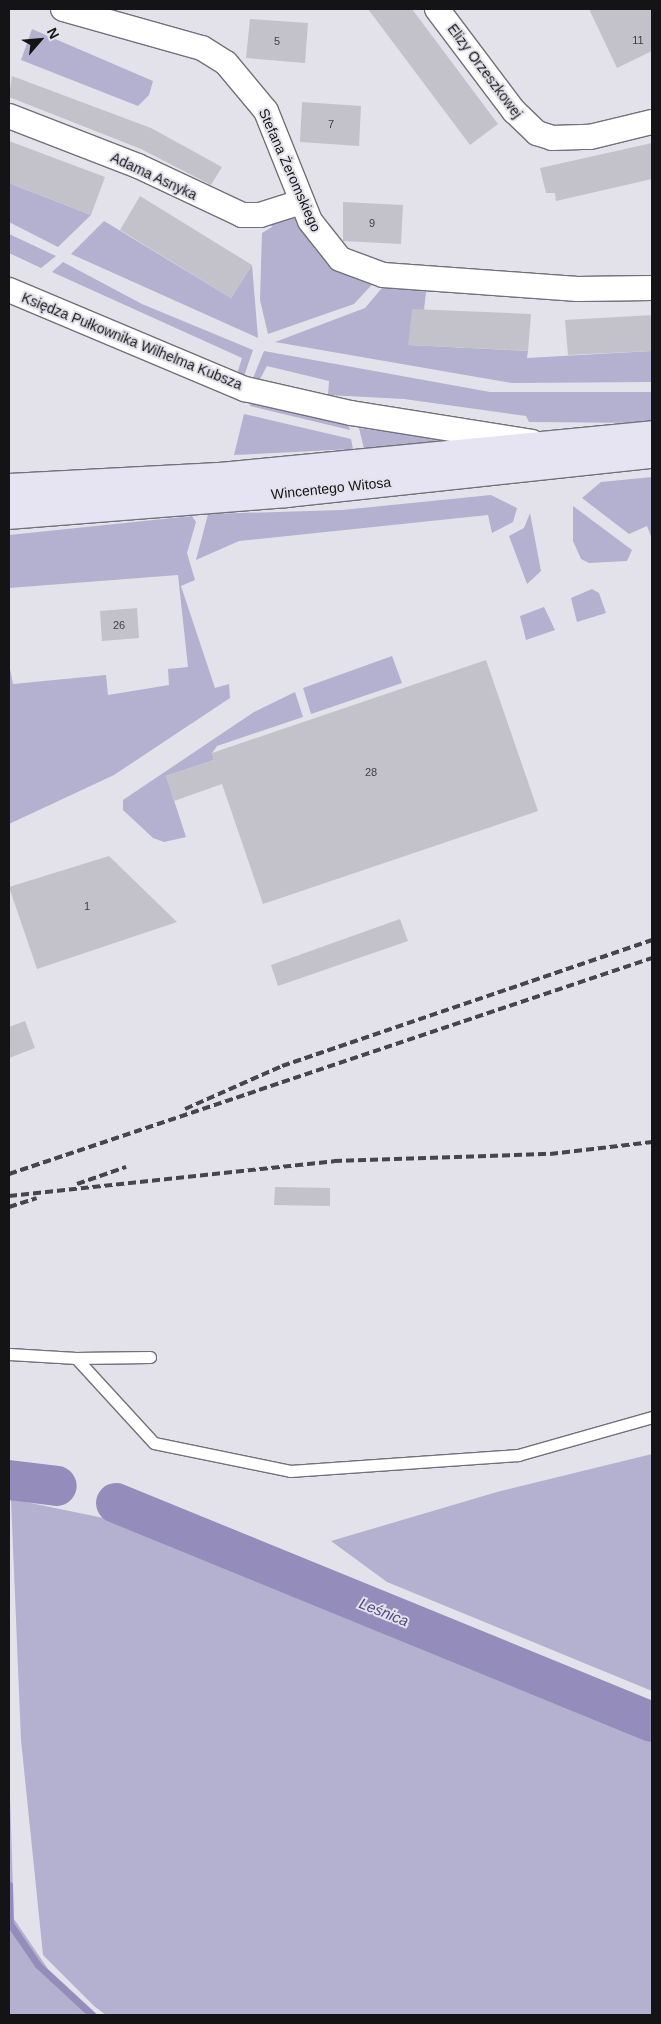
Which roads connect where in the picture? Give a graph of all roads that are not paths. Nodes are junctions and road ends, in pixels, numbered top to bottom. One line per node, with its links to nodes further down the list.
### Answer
1 (63, 9): 5 (street, Stefana Żeromskiego)
2 (437, 9): 4 (street, Elizy Orzeszkowej)
3 (9, 116): 5 (street, Adama Asnyka)
4 (652, 122)
5 (301, 202): 6 (street, Stefana Żeromskiego)
6 (652, 288)
7 (9, 290): 9 (street, Księdza Pułkownika Wilhelma Kubsza)
8 (652, 435): 9 (main road, Wincentego Witosa)
9 (550, 445): 11 (main road, Wincentego Witosa)
10 (652, 454): 12 (main road, Wincentego Witosa)
11 (9, 488)
12 (9, 515)
13 (9, 1354): 15 (lane)
14 (150, 1357): 15 (lane)
15 (76, 1358): 16 (lane)
16 (652, 1417)

